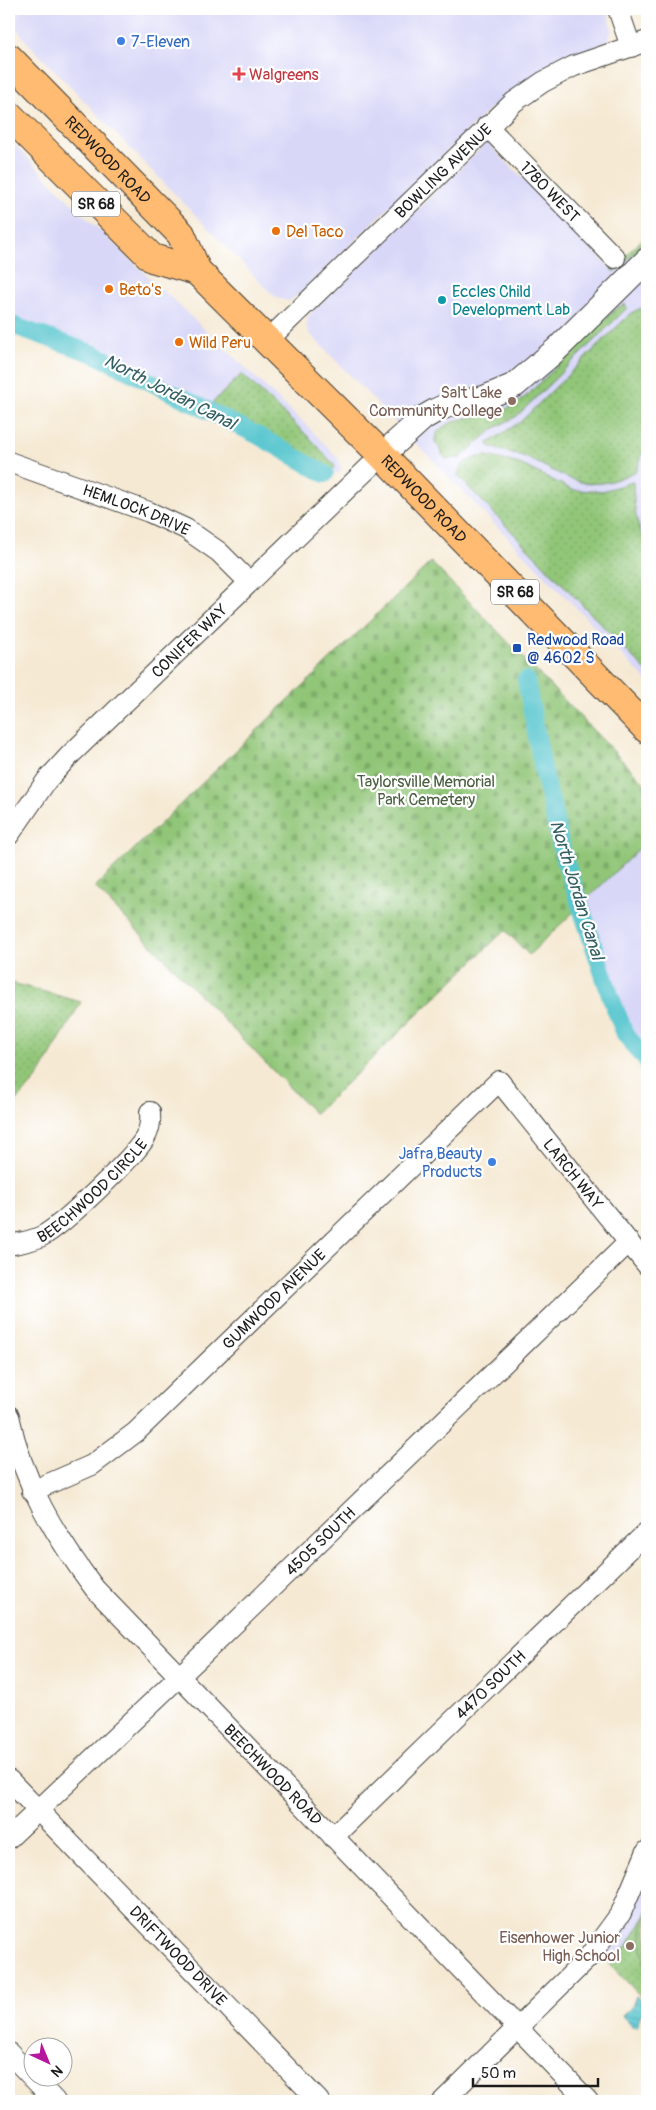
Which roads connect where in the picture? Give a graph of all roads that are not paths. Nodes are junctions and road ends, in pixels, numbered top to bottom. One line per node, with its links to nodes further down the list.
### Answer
1 (618, 9): 2 (street)
2 (639, 44): 5 (street, BOWLING AVENUE)
3 (9, 58): 8 (main road, REDWOOD ROAD / SR 68)
4 (9, 115): 8 (main road, REDWOOD ROAD / SR 68)
5 (487, 126): 6 (street, 1780 WEST); 9 (street, BOWLING AVENUE)
6 (615, 258)
7 (647, 260): 10 (street)
8 (197, 271): 9 (main road, REDWOOD ROAD / SR 68)
9 (266, 341): 10 (main road, REDWOOD ROAD / SR 68)
10 (382, 455): 12 (street, CONIFER WAY); 13 (main road, REDWOOD ROAD / SR 68)
11 (9, 462): 12 (street, HEMLOCK DRIVE)
12 (249, 582): 14 (street, CONIFER WAY)
13 (647, 729)
14 (9, 835)
15 (500, 1081): 17 (street, LARCH WAY); 21 (street, GUMWOOD AVENUE)
16 (150, 1112): 18 (street, BEECHWOOD CIRCLE)
17 (629, 1242): 19 (street, LARCH WAY); 23 (street, 4505 SOUTH)
18 (9, 1245)
19 (647, 1265)
20 (9, 1416): 21 (street, BEECHWOOD ROAD)
21 (32, 1491): 23 (street, BEECHWOOD ROAD)
22 (647, 1532): 26 (street, 4470 SOUTH)
23 (178, 1677): 25 (street, 4505 SOUTH); 26 (street, BEECHWOOD ROAD)
24 (9, 1780): 25 (street, DRIFTWOOD DRIVE)
25 (38, 1810): 27 (street, 4505 SOUTH); 32 (street, DRIFTWOOD DRIVE)
26 (333, 1837): 29 (street, BEECHWOOD ROAD)
27 (9, 1838)
28 (647, 1851): 29 (street)
29 (518, 2028): 33 (street); 34 (street, BEECHWOOD ROAD)
30 (9, 2053): 31 (street)
31 (55, 2101)
32 (319, 2101)
33 (443, 2101)
34 (588, 2101)

